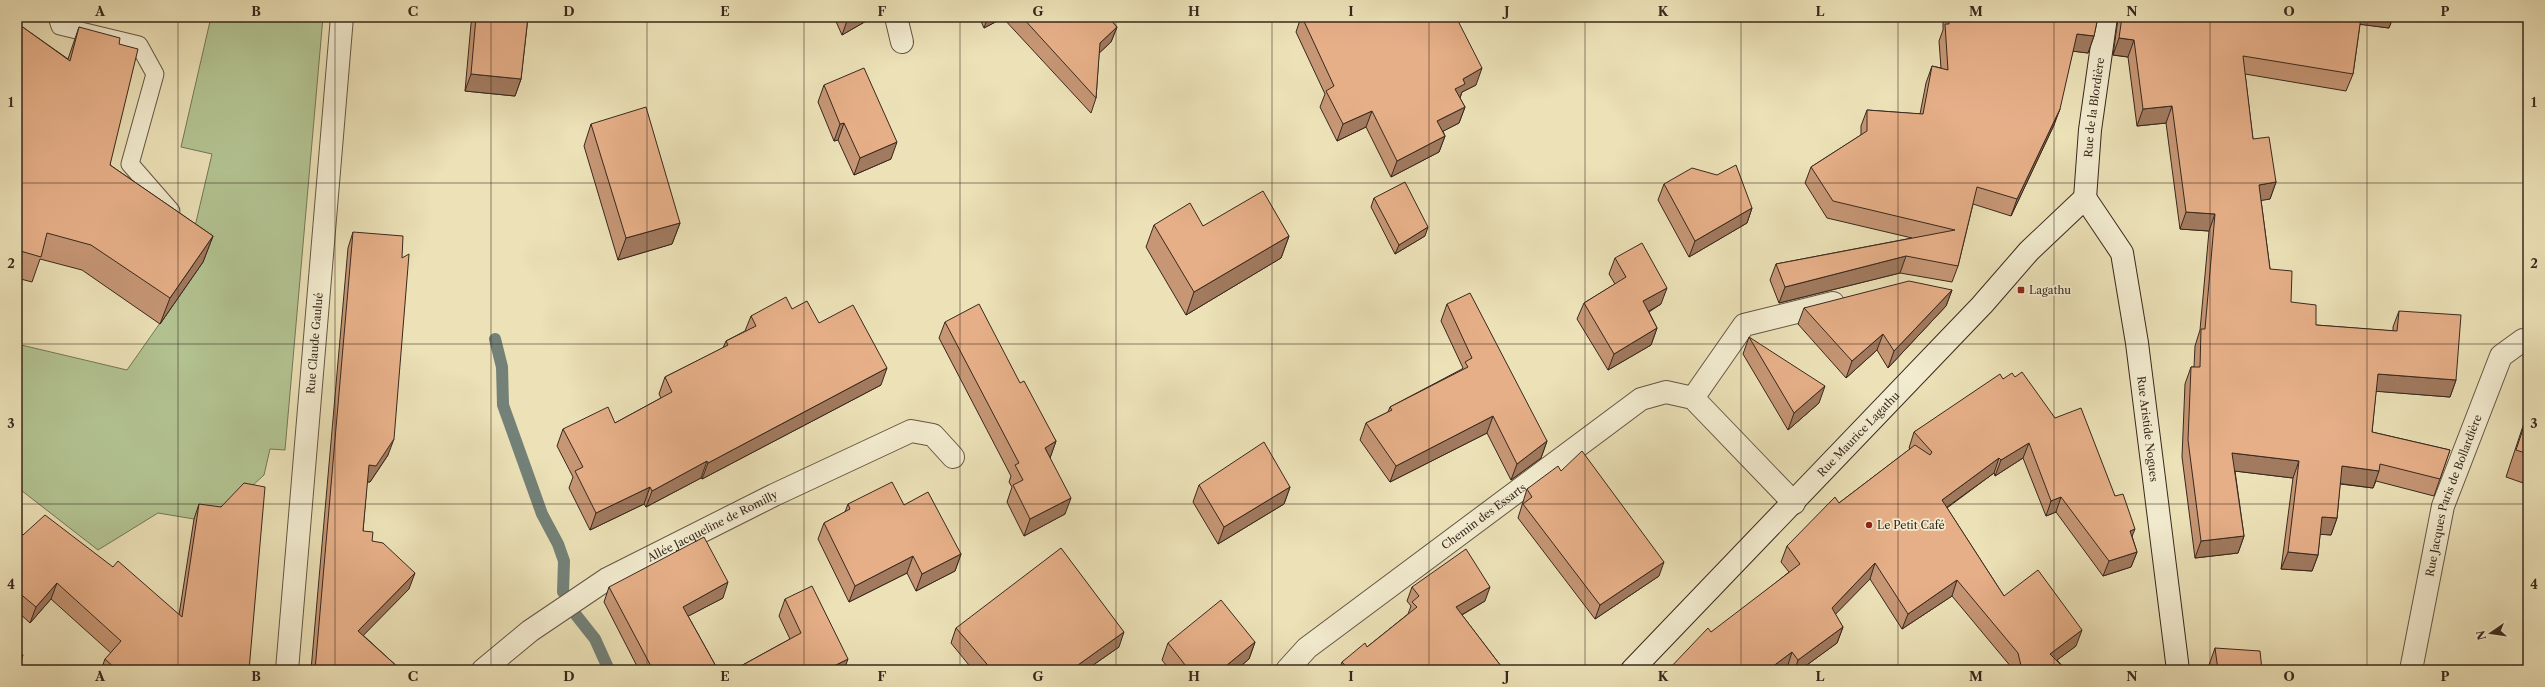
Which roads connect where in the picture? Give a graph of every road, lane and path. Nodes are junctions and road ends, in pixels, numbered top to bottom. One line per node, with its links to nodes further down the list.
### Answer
1 (57, 17): 7 (lane)
2 (342, 17): 13 (street, Rue Claude Gaulué)
3 (896, 17): 5 (street)
4 (2106, 17): 6 (street, Rue de la Blordière)
5 (902, 42)
6 (2085, 198): 12 (street, Rue Maurice Lagathu); 17 (street, Rue Aristide Nogues)
7 (170, 211)
8 (1850, 298): 10 (street)
9 (2528, 341): 18 (street, Rue Jacques Paris de Bollardière)
10 (1693, 398): 12 (street); 15 (street, Chemin des Essarts)
11 (953, 457): 14 (street, Allée Jacqueline de Romilly)
12 (1794, 503): 16 (street, Rue Maurice Lagathu)
13 (287, 670)
14 (483, 670)
15 (1287, 670)
16 (1632, 670)
17 (2178, 670)
18 (2411, 670)

